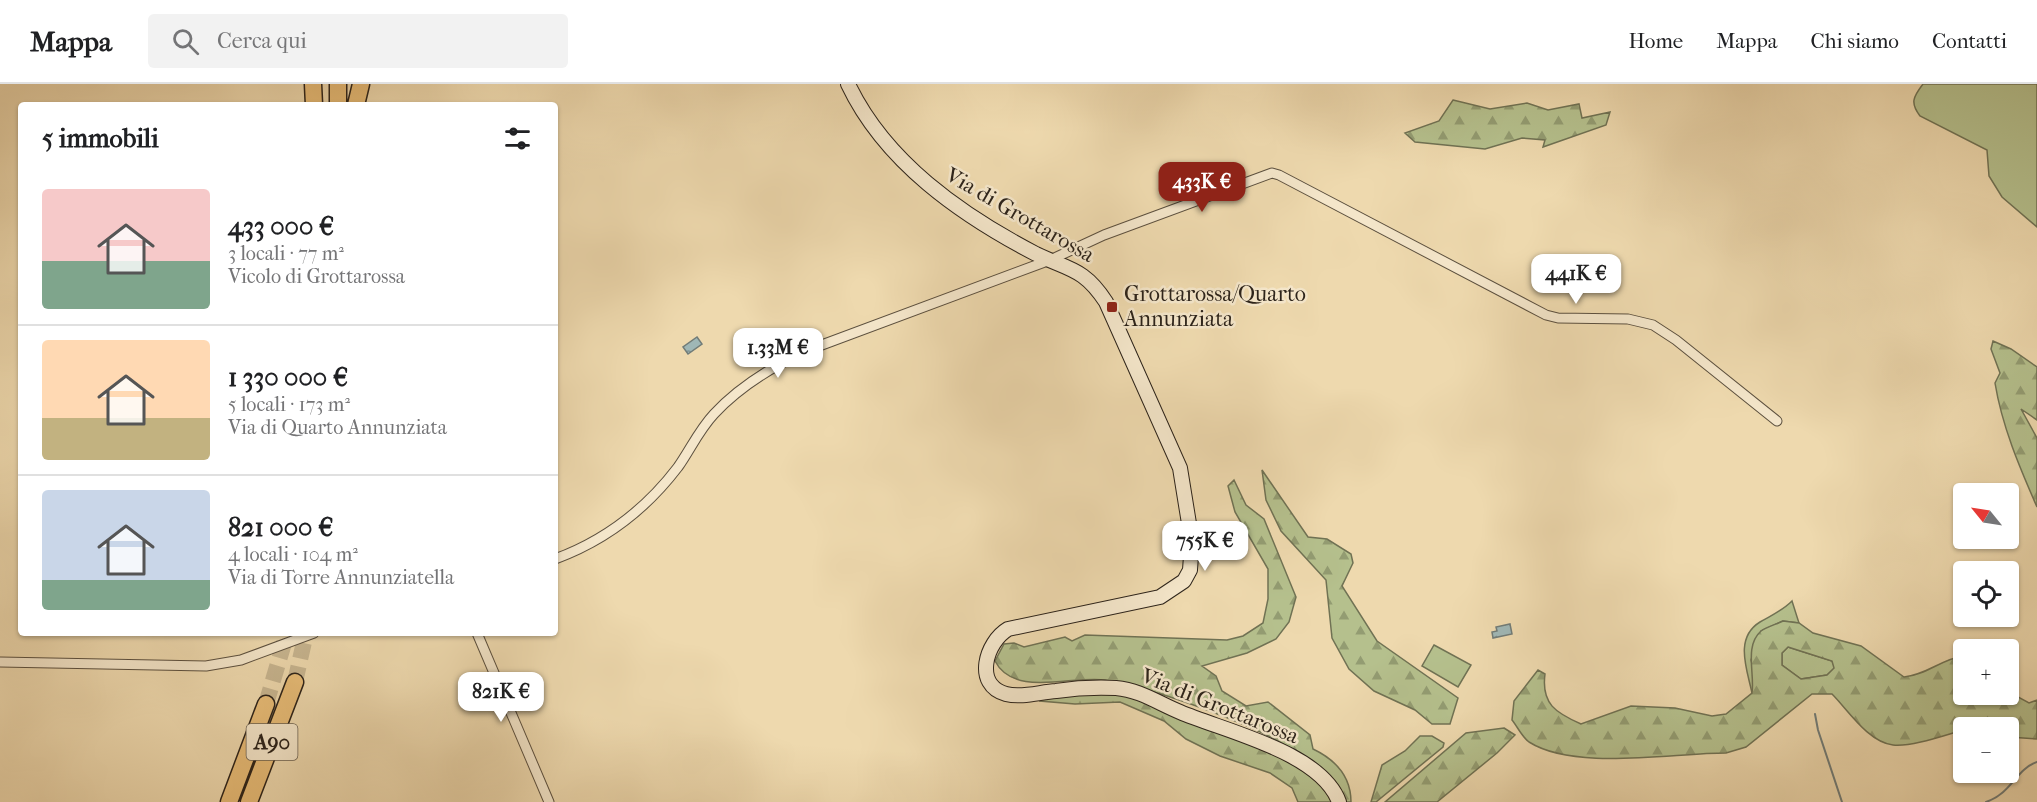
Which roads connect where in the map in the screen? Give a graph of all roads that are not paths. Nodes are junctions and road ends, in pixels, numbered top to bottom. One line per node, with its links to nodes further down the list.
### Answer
1 (315, 84): 5 (highway)
2 (338, 84): 6 (highway)
3 (361, 84): 7 (highway)
4 (848, 84): 8 (street, Via di Grottarossa)
5 (315, 102)
6 (338, 102)
7 (357, 102)
8 (1050, 260): 9 (street); 10 (street); 19 (street, Via di Grottarossa)
9 (1777, 421)
10 (558, 558)
11 (306, 636): 13 (street)
12 (478, 636): 18 (street)
13 (0, 662)
14 (294, 682): 17 (highway, A90)
15 (266, 704): 16 (highway, A90)
16 (230, 802)
17 (249, 802)
18 (549, 802)
19 (1339, 802)

